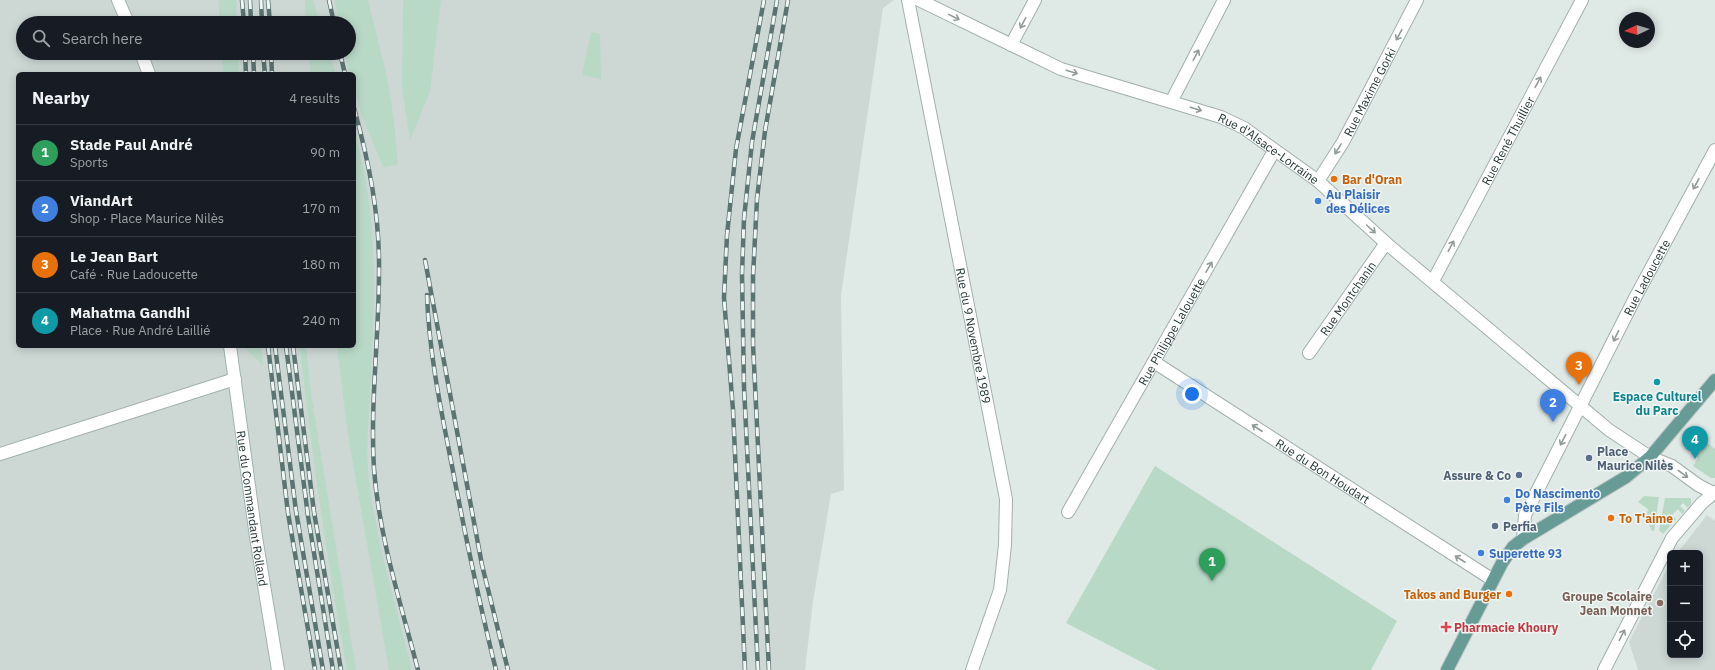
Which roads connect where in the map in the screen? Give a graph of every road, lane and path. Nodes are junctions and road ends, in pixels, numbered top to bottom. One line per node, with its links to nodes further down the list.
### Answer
1 (118, 0): 8 (street)
2 (908, 0): 31 (street, Rue du 9 Novembre 1989)
3 (919, 0): 9 (street, Rue d'Alsace-Lorraine, one-way to 9)
4 (1035, 0): 9 (street, one-way to 9)
5 (1224, 0): 12 (street, one-way to 5)
6 (1417, 0): 15 (street, Rue Maxime Gorki, one-way to 15)
7 (1582, 0): 17 (street, Rue René Thuillier, one-way to 7)
8 (125, 16)
9 (1011, 45): 12 (street, Rue d'Alsace-Lorraine, one-way to 12)
10 (144, 60): 11 (street)
11 (148, 72)
12 (1171, 102): 14 (street, Rue d'Alsace-Lorraine, one-way to 14)
13 (1715, 150): 23 (street, Rue Ladoucette, one-way to 23)
14 (1274, 151): 15 (street, Rue d'Alsace-Lorraine); 20 (street, Rue Philippe Lalouette, one-way to 14)
15 (1318, 181): 16 (street, Rue d'Alsace-Lorraine, one-way to 16)
16 (1386, 242): 17 (street, Rue d'Alsace-Lorraine); 19 (street, Rue Montchanin)
17 (1433, 281): 23 (street, Rue d'Alsace-Lorraine)
18 (230, 348): 21 (street, Rue du Commandant Rolland)
19 (1309, 353)
20 (1154, 362): 27 (street, Rue Philippe Lalouette); 29 (street, Rue du Bon Houdart, one-way to 20)
21 (235, 379): 24 (street); 30 (street, Rue du Commandant Rolland)
22 (1715, 380): 25 (main road)
23 (1581, 406): 25 (street); 28 (street, one-way to 28)
24 (0, 454)
25 (1650, 457): 26 (street, one-way to 26); 28 (main road)
26 (1715, 493): 33 (street, one-way to 26)
27 (1068, 512)
28 (1523, 539): 29 (main road)
29 (1493, 580): 32 (main road)
30 (278, 670)
31 (972, 670)
32 (1447, 670)
33 (1604, 670)

